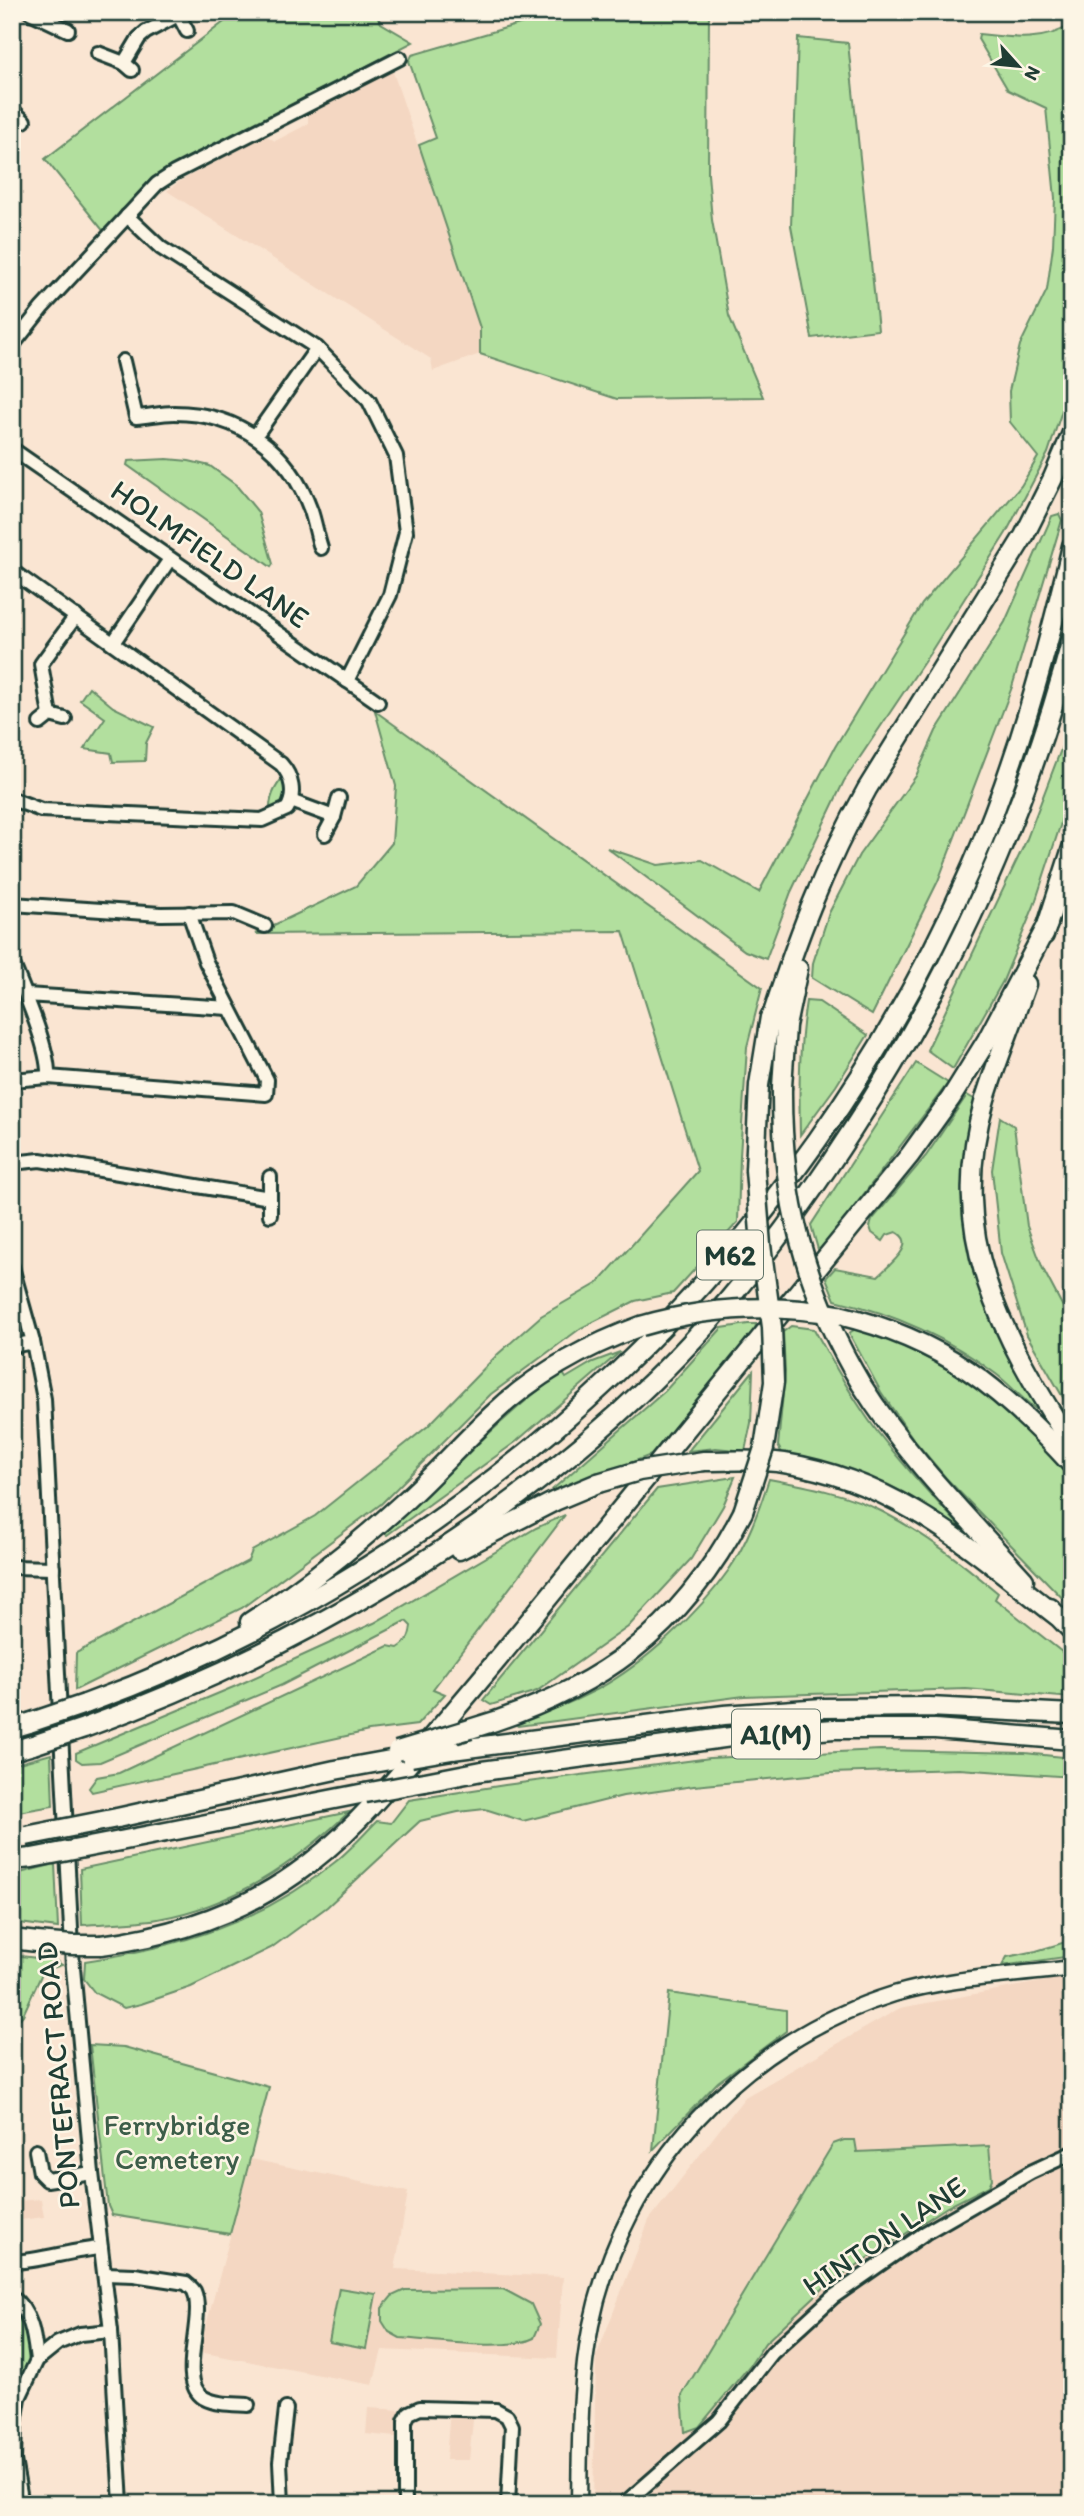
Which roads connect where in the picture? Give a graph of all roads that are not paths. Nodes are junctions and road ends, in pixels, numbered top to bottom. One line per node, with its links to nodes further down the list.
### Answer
1 (30, 12): 3 (street)
2 (178, 14): 5 (street); 6 (street)
3 (55, 17): 4 (street)
4 (68, 30)
5 (187, 31)
6 (98, 53)
7 (400, 58): 10 (street)
8 (12, 110): 9 (street)
9 (24, 121)
10 (127, 216): 11 (street); 12 (street)
11 (13, 342)
12 (317, 348): 15 (street); 25 (street)
13 (122, 361): 15 (street)
14 (1072, 433): 21 (highway)
15 (256, 435): 18 (street)
16 (12, 449): 19 (street, HOLMFIELD LANE)
17 (1072, 546): 59 (highway, M62)
18 (321, 548)
19 (170, 559): 24 (street); 25 (street, HOLMFIELD LANE)
20 (12, 571): 22 (street)
21 (991, 592): 34 (highway); 42 (highway)
22 (76, 616): 24 (street); 27 (street)
23 (1072, 639): 56 (highway, M62)
24 (113, 643): 30 (street)
25 (347, 681): 26 (street, HOLMFIELD LANE)
26 (378, 702)
27 (65, 719)
28 (339, 798): 31 (street)
29 (12, 799): 30 (street)
30 (291, 801): 31 (street)
31 (334, 817): 32 (street)
32 (326, 834)
33 (1072, 848): 37 (highway)
34 (834, 855): 42 (highway); 57 (highway, bridge)
35 (12, 904): 36 (street)
36 (189, 913): 38 (street); 41 (street)
37 (1048, 924): 52 (highway); 67 (highway, bridge)
38 (265, 926)
39 (12, 962): 40 (street)
40 (26, 995): 41 (street); 43 (street)
41 (229, 1008): 43 (street)
42 (768, 1029): 64 (highway, bridge)
43 (48, 1077): 44 (street)
44 (12, 1080)
45 (12, 1163): 47 (street)
46 (270, 1177): 47 (street)
47 (270, 1198): 48 (street)
48 (270, 1215)
49 (12, 1267): 50 (street, PONTEFRACT ROAD)
50 (33, 1342): 51 (street); 55 (street, PONTEFRACT ROAD)
51 (12, 1346)
52 (1072, 1446)
53 (1072, 1465): 59 (highway, bridge)
54 (12, 1567): 55 (street)
55 (52, 1568): 71 (street, PONTEFRACT ROAD)
56 (358, 1600): 57 (highway, bridge); 63 (highway, M62, bridge)
57 (1057, 1616): 58 (highway)
58 (1072, 1631)
59 (182, 1665): 61 (highway, M62, bridge)
60 (1072, 1714): 64 (highway, A1(M), bridge)
61 (21, 1726)
62 (1072, 1740): 66 (highway, A1(M), bridge)
63 (12, 1751)
64 (394, 1756): 65 (highway, A1(M), bridge)
65 (19, 1837)
66 (12, 1860)
67 (12, 1939)
68 (1072, 1968): 86 (main road)
69 (36, 2151): 71 (street)
70 (1072, 2153): 87 (street, HINTON LANE)
71 (92, 2173): 72 (street, PONTEFRACT ROAD)
72 (101, 2248): 73 (street); 74 (street, PONTEFRACT ROAD)
73 (12, 2262)
74 (105, 2274): 76 (street, PONTEFRACT ROAD); 79 (street)
75 (12, 2297): 77 (street)
76 (111, 2330): 77 (street); 82 (street, PONTEFRACT ROAD)
77 (37, 2360): 78 (street)
78 (16, 2398): 81 (street)
79 (248, 2405)
80 (286, 2409): 83 (street)
81 (22, 2504)
82 (121, 2504)
83 (282, 2504)
84 (405, 2504): 85 (street)
85 (508, 2504)
86 (579, 2504)
87 (624, 2504)

